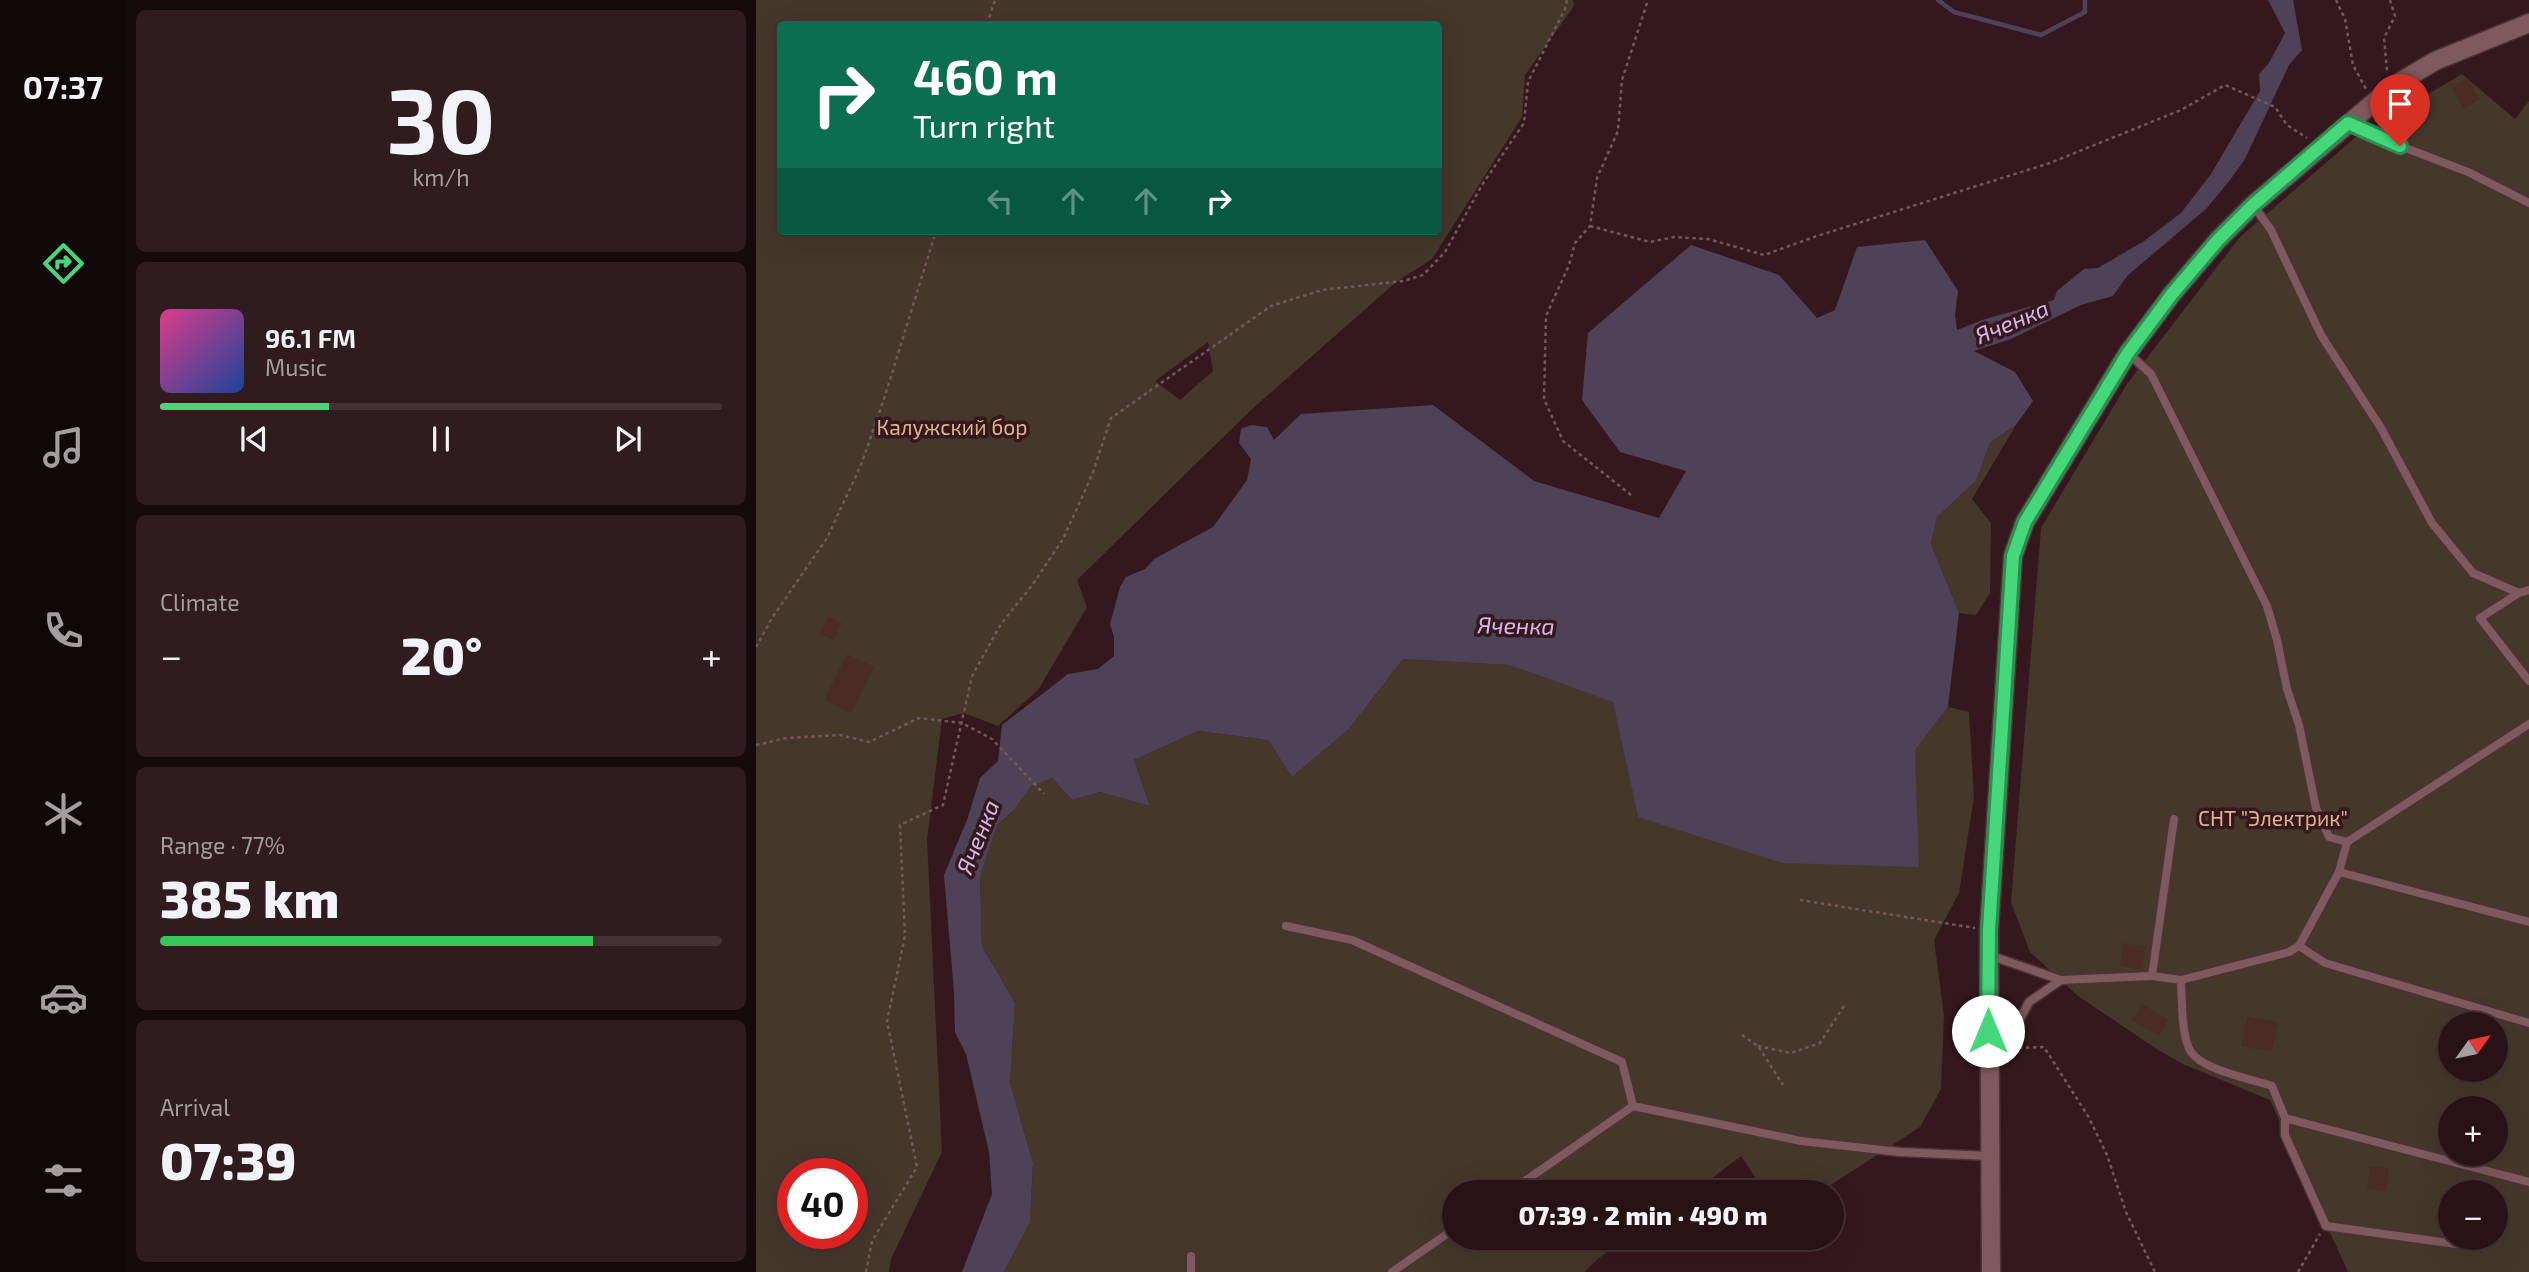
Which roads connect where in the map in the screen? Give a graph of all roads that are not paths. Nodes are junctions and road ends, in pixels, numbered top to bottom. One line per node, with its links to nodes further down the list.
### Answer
1 (2529, 23): 2 (street)
2 (2348, 123): 3 (lane); 4 (street)
3 (2529, 203)
4 (2253, 205): 5 (street); 7 (lane)
5 (2128, 353): 11 (lane); 16 (street)
6 (2529, 590): 7 (lane)
7 (2519, 593): 8 (lane)
8 (2529, 681)
9 (2529, 724): 11 (lane)
10 (2174, 819): 17 (lane)
11 (2347, 842): 12 (lane)
12 (2339, 872): 13 (lane); 15 (lane)
13 (2529, 922)
14 (1286, 926): 22 (lane)
15 (2299, 946): 19 (lane); 20 (lane)
16 (1989, 955): 18 (lane); 21 (street)
17 (2152, 976): 18 (lane); 19 (lane)
18 (2061, 980): 21 (lane)
19 (2181, 980): 23 (lane)
20 (2529, 1023)
21 (1988, 1057): 24 (street)
22 (1633, 1106): 24 (lane); 25 (lane)
23 (2285, 1118): 26 (lane); 28 (lane)
24 (1989, 1156): 32 (street)
25 (1526, 1180)
26 (2529, 1182)
27 (1442, 1237): 31 (lane)
28 (2438, 1242)
29 (1191, 1256): 30 (lane)
30 (1191, 1272)
31 (1392, 1272)
32 (1991, 1272)

